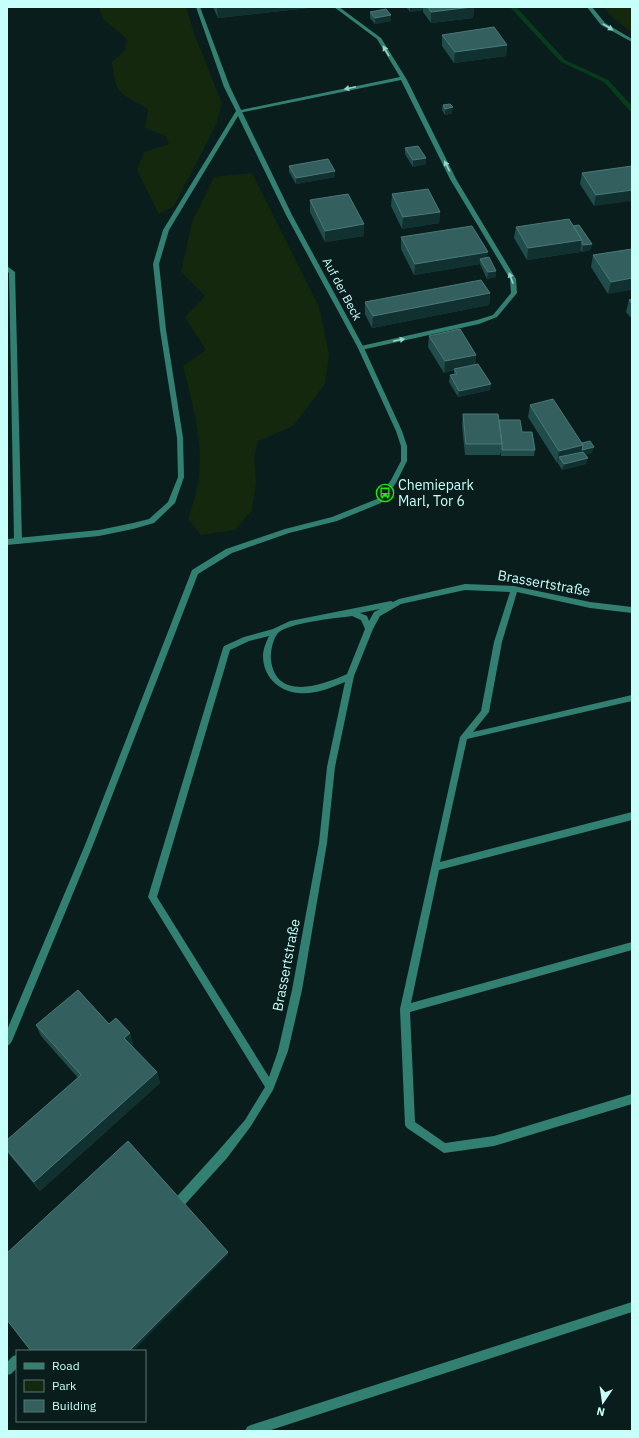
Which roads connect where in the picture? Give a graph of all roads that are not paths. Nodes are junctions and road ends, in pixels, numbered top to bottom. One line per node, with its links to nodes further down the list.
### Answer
1 (198, 7): 6 (street, Auf der Beck)
2 (336, 7): 5 (street, one-way to 2)
3 (589, 7): 4 (street, one-way to 4)
4 (632, 41)
5 (402, 78): 6 (street, one-way to 6); 8 (street, one-way to 5)
6 (238, 111): 8 (street, Auf der Beck); 9 (street)
7 (7, 268): 9 (street)
8 (361, 348): 24 (street, Auf der Beck)
9 (18, 541): 10 (street)
10 (7, 542)
11 (514, 589): 12 (street, Brassertstraße); 13 (street, Brassertstraße); 19 (street)
12 (399, 602): 14 (street); 15 (street, Brassertstraße)
13 (632, 610)
14 (334, 615): 15 (street); 16 (street)
15 (369, 629): 17 (street)
16 (275, 631): 17 (street); 25 (street)
17 (350, 676): 25 (street, Brassertstraße)
18 (632, 698): 19 (street)
19 (464, 737): 21 (street)
20 (632, 816): 21 (street)
21 (435, 867): 23 (street)
22 (632, 946): 23 (street)
23 (406, 1010): 26 (street)
24 (7, 1040)
25 (270, 1087): 27 (street, Brassertstraße)
26 (632, 1099)
27 (167, 1216)
28 (632, 1307): 31 (street)
29 (16, 1361): 30 (street)
30 (7, 1370)
31 (251, 1431)

